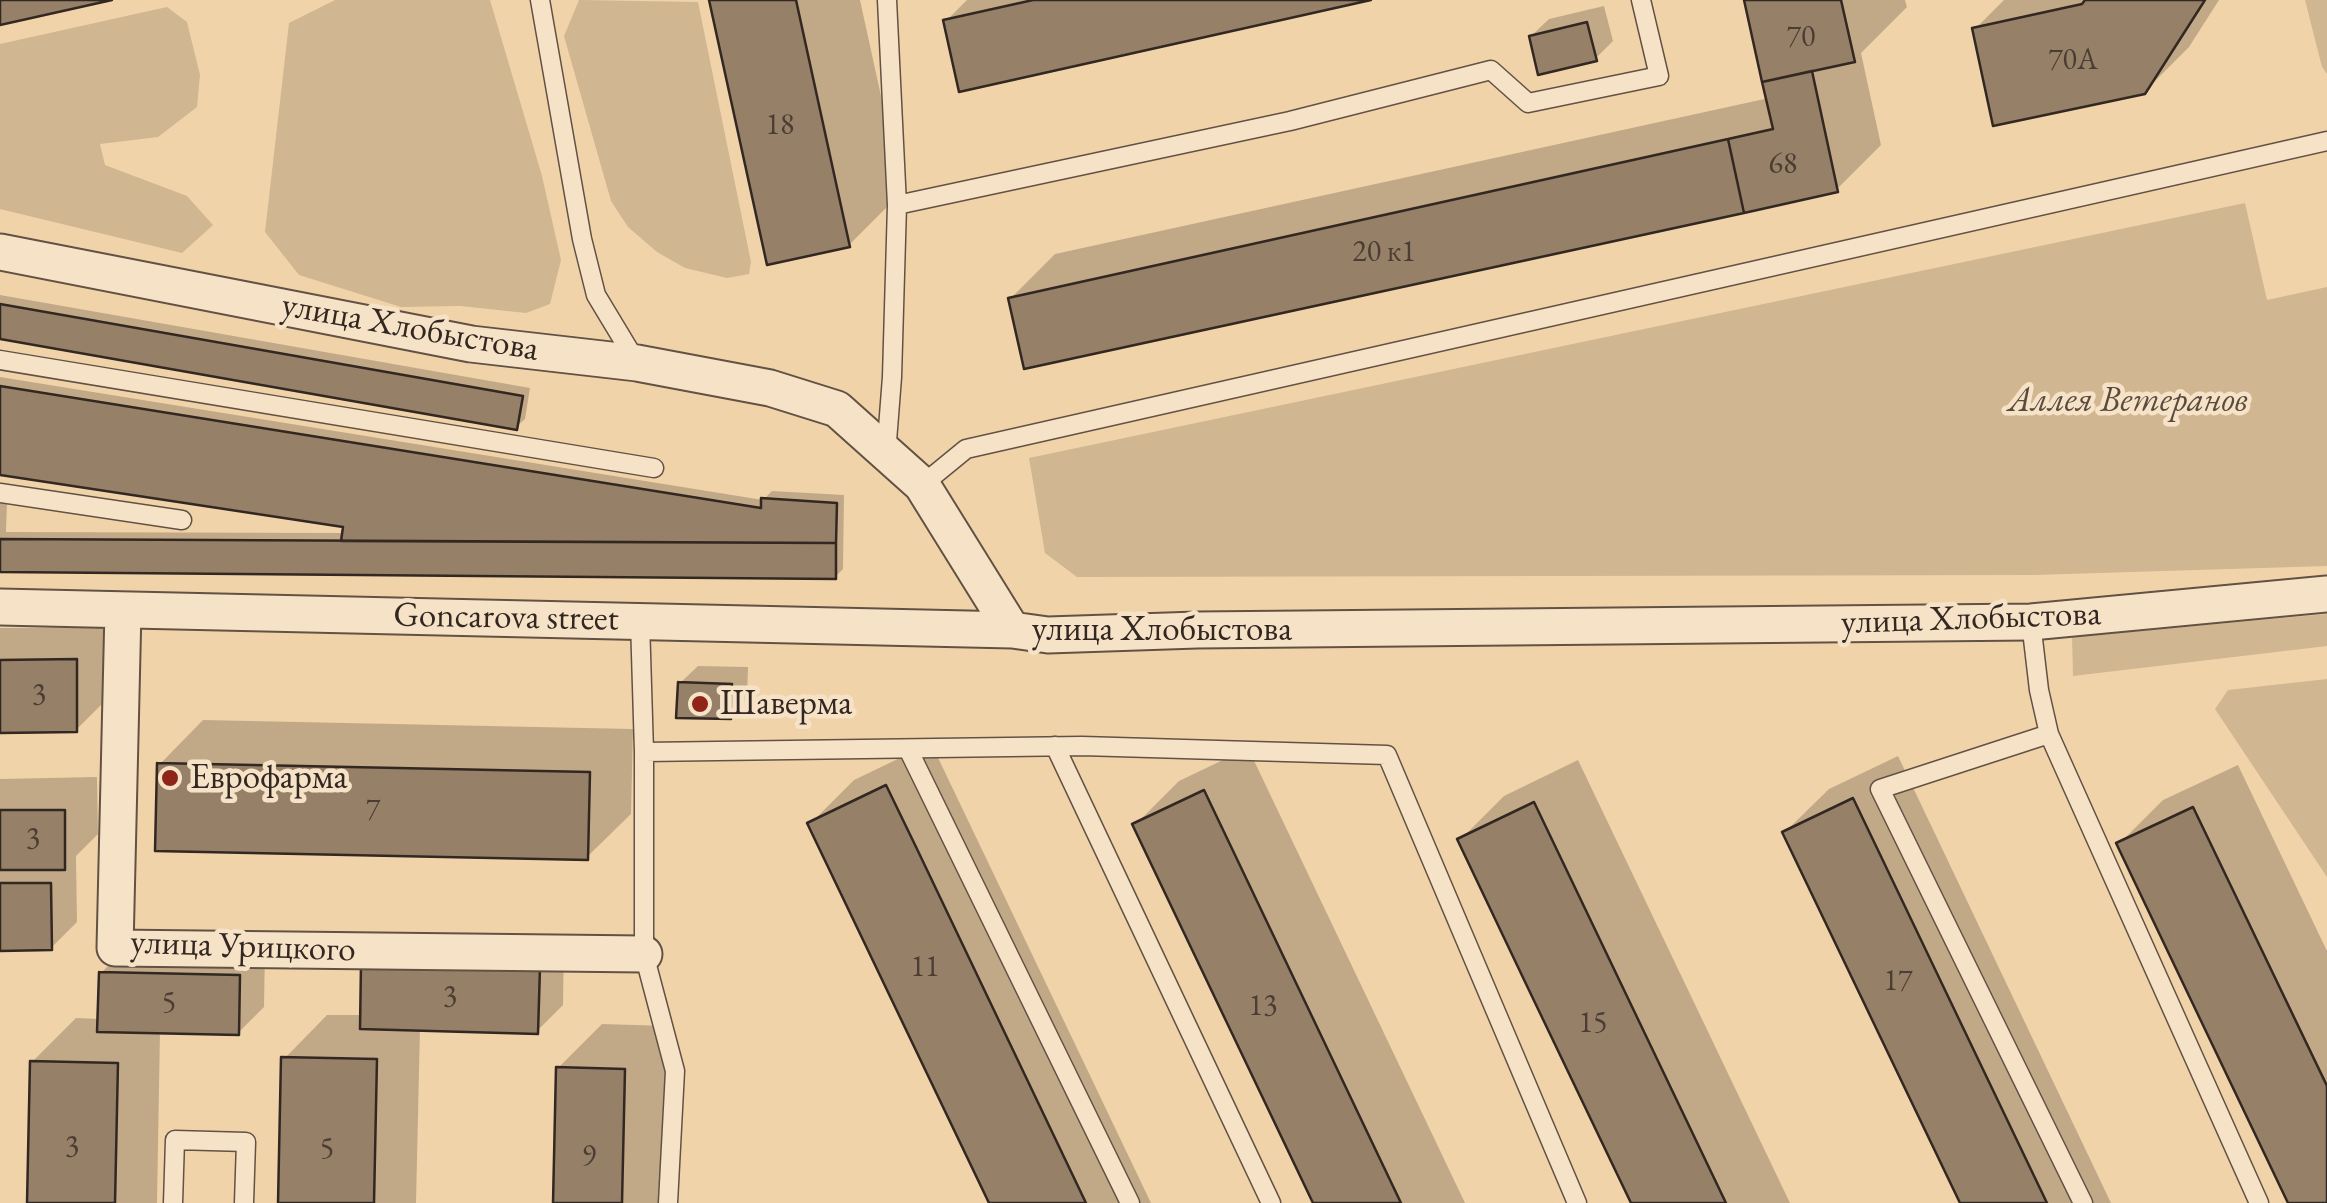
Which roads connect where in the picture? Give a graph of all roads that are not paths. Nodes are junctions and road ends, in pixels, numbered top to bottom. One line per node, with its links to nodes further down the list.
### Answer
1 (540, 0): 8 (lane)
2 (887, 0): 5 (lane)
3 (1641, 0): 5 (lane)
4 (2327, 141): 11 (lane)
5 (897, 205): 9 (lane)
6 (0, 252): 8 (street, улица Хлобыстова)
7 (0, 360): 10 (lane)
8 (638, 363): 9 (street, улица Хлобыстова)
9 (886, 454): 11 (street, улица Хлобыстова)
10 (654, 468)
11 (922, 485): 19 (street, улица Хлобыстова)
12 (0, 492): 13 (lane)
13 (182, 520)
14 (2327, 594): 18 (street, улица Хлобыстова)
15 (0, 608): 16 (street, Goncarova street)
16 (123, 610): 17 (street, Goncarova street); 24 (street, улица Урицкого)
17 (640, 621): 19 (street, Goncarova street); 23 (lane)
18 (2032, 622): 19 (street, улица Хлобыстова); 20 (lane)
19 (1012, 630)
20 (2049, 734): 31 (lane); 32 (lane)
21 (1055, 746): 22 (lane); 29 (lane); 30 (lane)
22 (908, 749): 23 (lane); 28 (lane)
23 (644, 752): 24 (lane)
24 (644, 954): 27 (lane)
25 (173, 1203): 26 (lane)
26 (244, 1203)
27 (668, 1203)
28 (1130, 1203)
29 (1272, 1203)
30 (1578, 1203)
31 (2084, 1203)
32 (2258, 1203)

